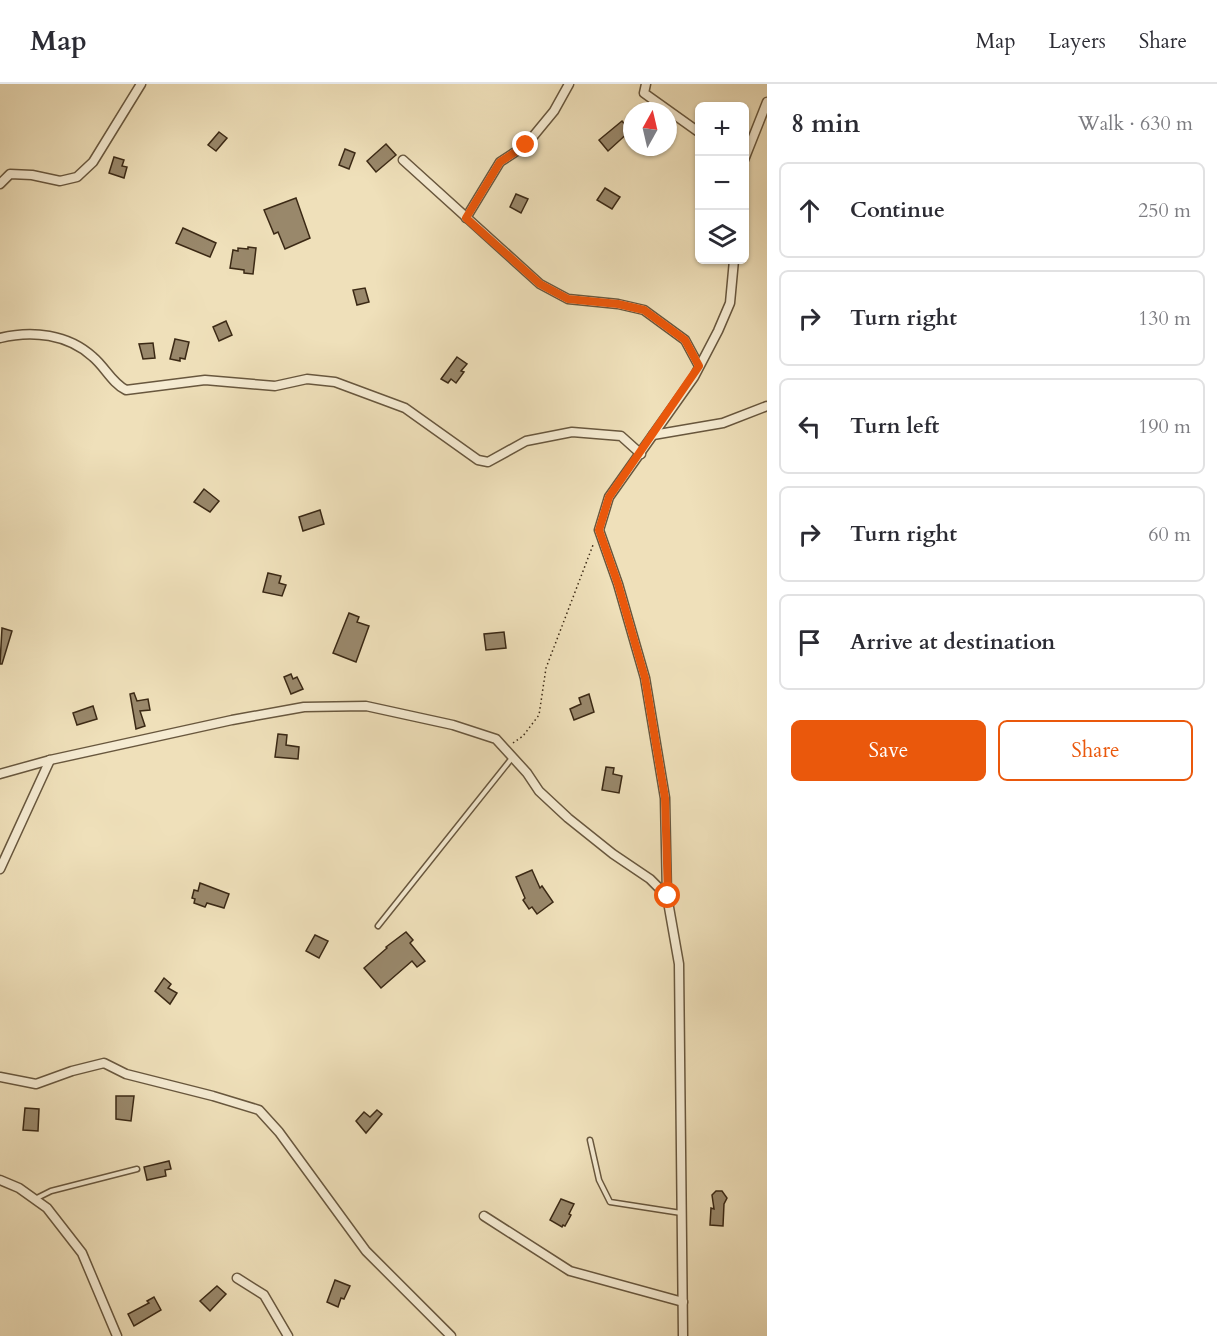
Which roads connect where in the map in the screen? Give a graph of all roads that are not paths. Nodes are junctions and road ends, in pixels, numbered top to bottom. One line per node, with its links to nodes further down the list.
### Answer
1 (141, 84): 8 (street)
2 (569, 84): 9 (street)
3 (646, 84): 5 (street)
4 (767, 102): 6 (street)
5 (695, 130)
6 (749, 146)
7 (403, 160): 9 (street)
8 (0, 184)
9 (466, 218): 12 (street)
10 (735, 264): 12 (street)
11 (0, 338): 15 (street)
12 (699, 366): 14 (street)
13 (767, 406): 14 (street)
14 (653, 435): 15 (street)
15 (641, 454): 20 (street)
16 (513, 757): 17 (street); 20 (street); 21 (lane)
17 (50, 760): 18 (street); 19 (street)
18 (0, 774)
19 (0, 869)
20 (668, 896): 27 (street)
21 (378, 926)
22 (0, 1077): 33 (street)
23 (590, 1140): 27 (lane)
24 (137, 1169): 26 (lane)
25 (0, 1180): 26 (street)
26 (34, 1199): 31 (street)
27 (682, 1213): 30 (street)
28 (484, 1216): 30 (street)
29 (237, 1278): 32 (street)
30 (683, 1302): 34 (street)
31 (117, 1336)
32 (288, 1336)
33 (451, 1336)
34 (683, 1336)

